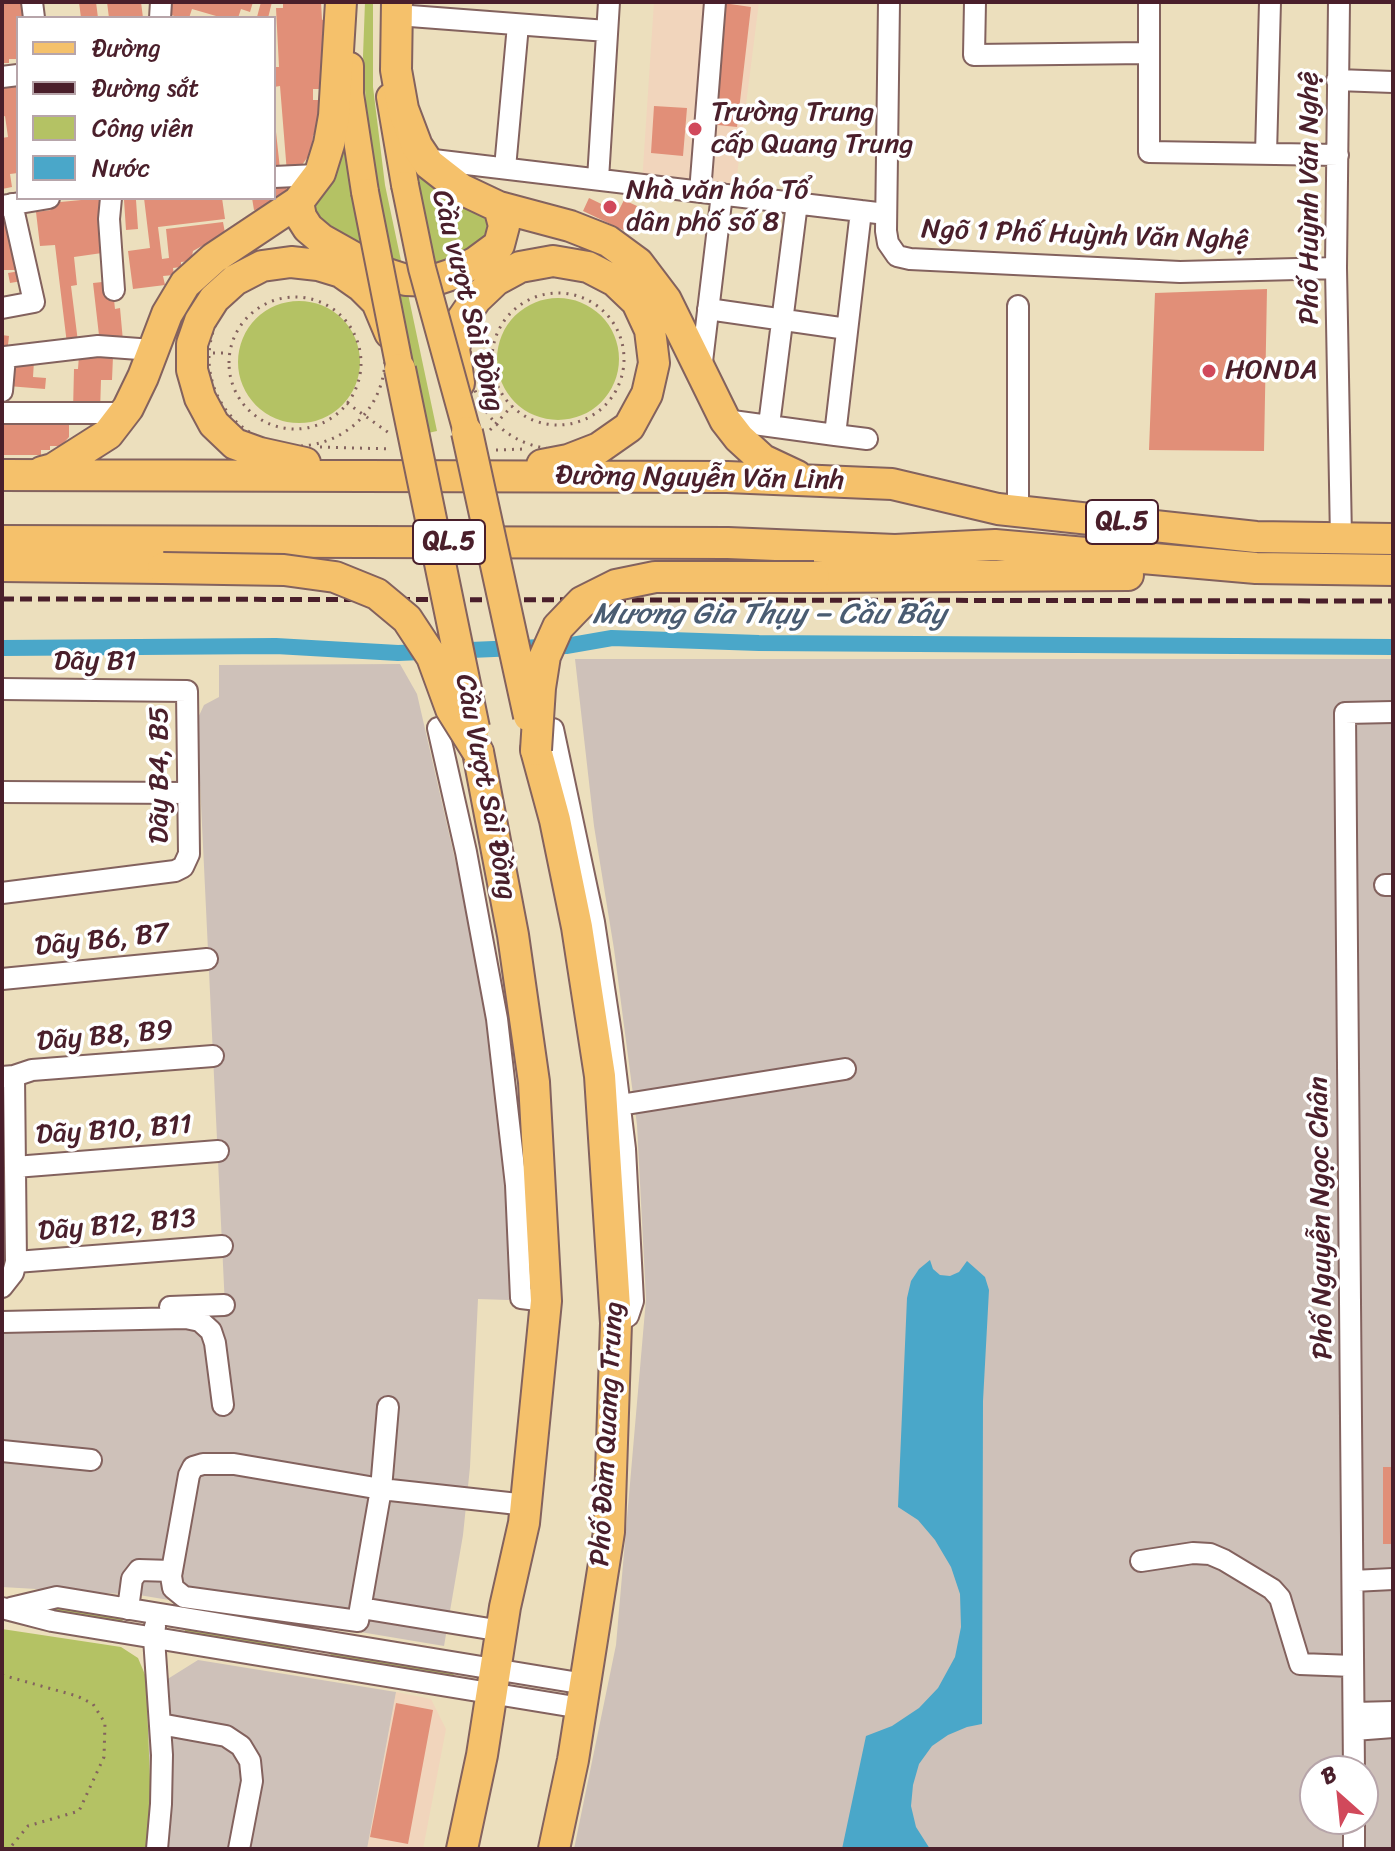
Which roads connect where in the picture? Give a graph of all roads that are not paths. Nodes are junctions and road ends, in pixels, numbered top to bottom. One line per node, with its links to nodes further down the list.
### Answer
1 (341, 2): 20 (highway)
2 (352, 2): 41 (main road, bridge)
3 (609, 2): 12 (street)
4 (715, 2): 23 (street)
5 (889, 2): 32 (street, Ngõ 1 Phố Huỳnh Văn Nghệ)
6 (975, 2): 13 (street)
7 (1149, 2): 13 (street)
8 (1270, 2): 16 (street)
9 (1339, 2): 14 (street, Phố Huỳnh Văn Nghệ)
10 (395, 6): 11 (street); 18 (highway); 48 (main road, Cầu vượt Sài Đồng, bridge)
11 (518, 25): 12 (street); 19 (street)
12 (607, 31): 22 (street)
13 (1147, 53): 16 (street)
14 (1337, 80): 15 (street); 17 (street, Phố Huỳnh Văn Nghệ)
15 (1393, 82)
16 (1266, 154): 17 (street)
17 (1338, 155): 33 (street, Phố Huỳnh Văn Nghệ)
18 (425, 159): 19 (street); 30 (highway)
19 (505, 168): 22 (street)
20 (317, 175): 21 (street); 27 (highway)
21 (276, 177)
22 (598, 179): 23 (street)
23 (700, 192): 24 (street)
24 (722, 194): 28 (street); 37 (street)
25 (37, 200): 29 (street)
26 (111, 200): 34 (street)
27 (298, 202): 30 (highway); 40 (highway)
28 (797, 203): 31 (street); 38 (street)
29 (7, 205): 36 (street)
30 (499, 207): 42 (highway)
31 (861, 211): 32 (street); 39 (street)
32 (886, 214): 33 (street, Ngõ 1 Phố Huỳnh Văn Nghệ)
33 (1336, 268): 56 (street, Phố Huỳnh Văn Nghệ)
34 (114, 290)
35 (1018, 306): 55 (street)
36 (2, 308)
37 (708, 309): 38 (street); 42 (street)
38 (782, 320): 39 (street); 47 (street)
39 (847, 329): 49 (street)
40 (153, 350): 43 (street); 45 (highway)
41 (400, 369): 53 (highway, Cầu Vượt Sài Đồng, bridge); 67 (highway, Cầu Vượt Sài Đồng, bridge)
42 (700, 374): 46 (highway)
43 (2, 391)
44 (2, 413): 45 (street)
45 (124, 413): 51 (highway)
46 (725, 420): 47 (street); 54 (highway)
47 (769, 425): 49 (street)
48 (467, 432): 52 (highway, Cầu Vượt Sài Đồng, bridge); 66 (highway, Cầu Vượt Sài Đồng, bridge)
49 (835, 435): 50 (street)
50 (867, 439)
51 (15, 475): 53 (highway, Đường Nguyễn Văn Linh / QL.5)
52 (486, 476): 53 (highway, Đường Nguyễn Văn Linh / QL.5); 54 (highway, Đường Nguyễn Văn Linh / QL.5)
53 (411, 477)
54 (854, 482): 55 (highway, Đường Nguyễn Văn Linh / QL.5)
55 (1018, 511): 56 (highway, Đường Nguyễn Văn Linh / QL.5)
56 (1341, 539): 57 (highway, Đường Nguyễn Văn Linh / QL.5)
57 (1393, 539)
58 (2, 541): 60 (highway, QL.5)
59 (2, 566): 67 (highway, bridge)
60 (1256, 568): 61 (highway, QL.5); 66 (highway, bridge)
61 (1393, 570)
62 (2, 689): 63 (street, Dãy B1)
63 (187, 691): 69 (street, Dãy B4, B5)
64 (1393, 712): 97 (street, Phố Nguyễn Ngọc Chân)
65 (438, 728): 83 (street)
66 (545, 739): 76 (street); 79 (highway, Cầu Vượt Sài Đồng)
67 (478, 752): 83 (highway, Cầu Vượt Sài Đồng)
68 (2, 792): 69 (street)
69 (188, 793): 70 (street, Dãy B4, B5)
70 (2, 893)
71 (207, 959): 72 (street, Dãy B6, B7)
72 (2, 979)
73 (213, 1056): 75 (street, Dãy B8, B9)
74 (845, 1069): 76 (street)
75 (8, 1077): 78 (street)
76 (620, 1105): 87 (street)
77 (218, 1151): 78 (street, Dãy B10, B11)
78 (15, 1167): 81 (street)
79 (609, 1206): 87 (highway, Phố Đàm Quang Trung)
80 (222, 1246): 81 (street, Dãy B12, B13)
81 (16, 1262): 82 (street)
82 (2, 1287)
83 (546, 1301): 93 (highway)
84 (224, 1305): 85 (street)
85 (2, 1311)
86 (2, 1322): 88 (street)
87 (616, 1323): 108 (highway, Phố Đàm Quang Trung)
88 (223, 1405)
89 (388, 1407): 92 (street)
90 (2, 1451): 91 (street)
91 (91, 1460)
92 (381, 1489): 93 (street); 95 (street); 99 (street)
93 (527, 1505): 102 (highway)
94 (1141, 1561): 106 (street)
95 (172, 1571): 99 (street); 100 (street)
96 (1393, 1579): 97 (street)
97 (1353, 1581): 106 (street, Phố Nguyễn Ngọc Chân)
98 (4, 1608): 100 (street); 103 (street)
99 (361, 1608): 102 (street)
100 (128, 1609): 101 (street)
101 (157, 1614): 103 (street); 104 (street)
102 (502, 1631): 107 (highway)
103 (154, 1638): 105 (street); 111 (street)
104 (315, 1640): 105 (street); 107 (street)
105 (311, 1664): 107 (street)
106 (1353, 1666): 110 (street, Phố Nguyễn Ngọc Chân)
107 (494, 1682): 108 (street); 116 (highway)
108 (583, 1696): 117 (highway, Phố Đàm Quang Trung)
109 (1393, 1712): 110 (street)
110 (1354, 1721): 112 (street); 113 (street, Phố Nguyễn Ngọc Chân)
111 (160, 1724): 114 (street); 115 (street)
112 (1393, 1727)
113 (1354, 1755)
114 (157, 1849)
115 (239, 1849)
116 (462, 1849)
117 (554, 1849)

